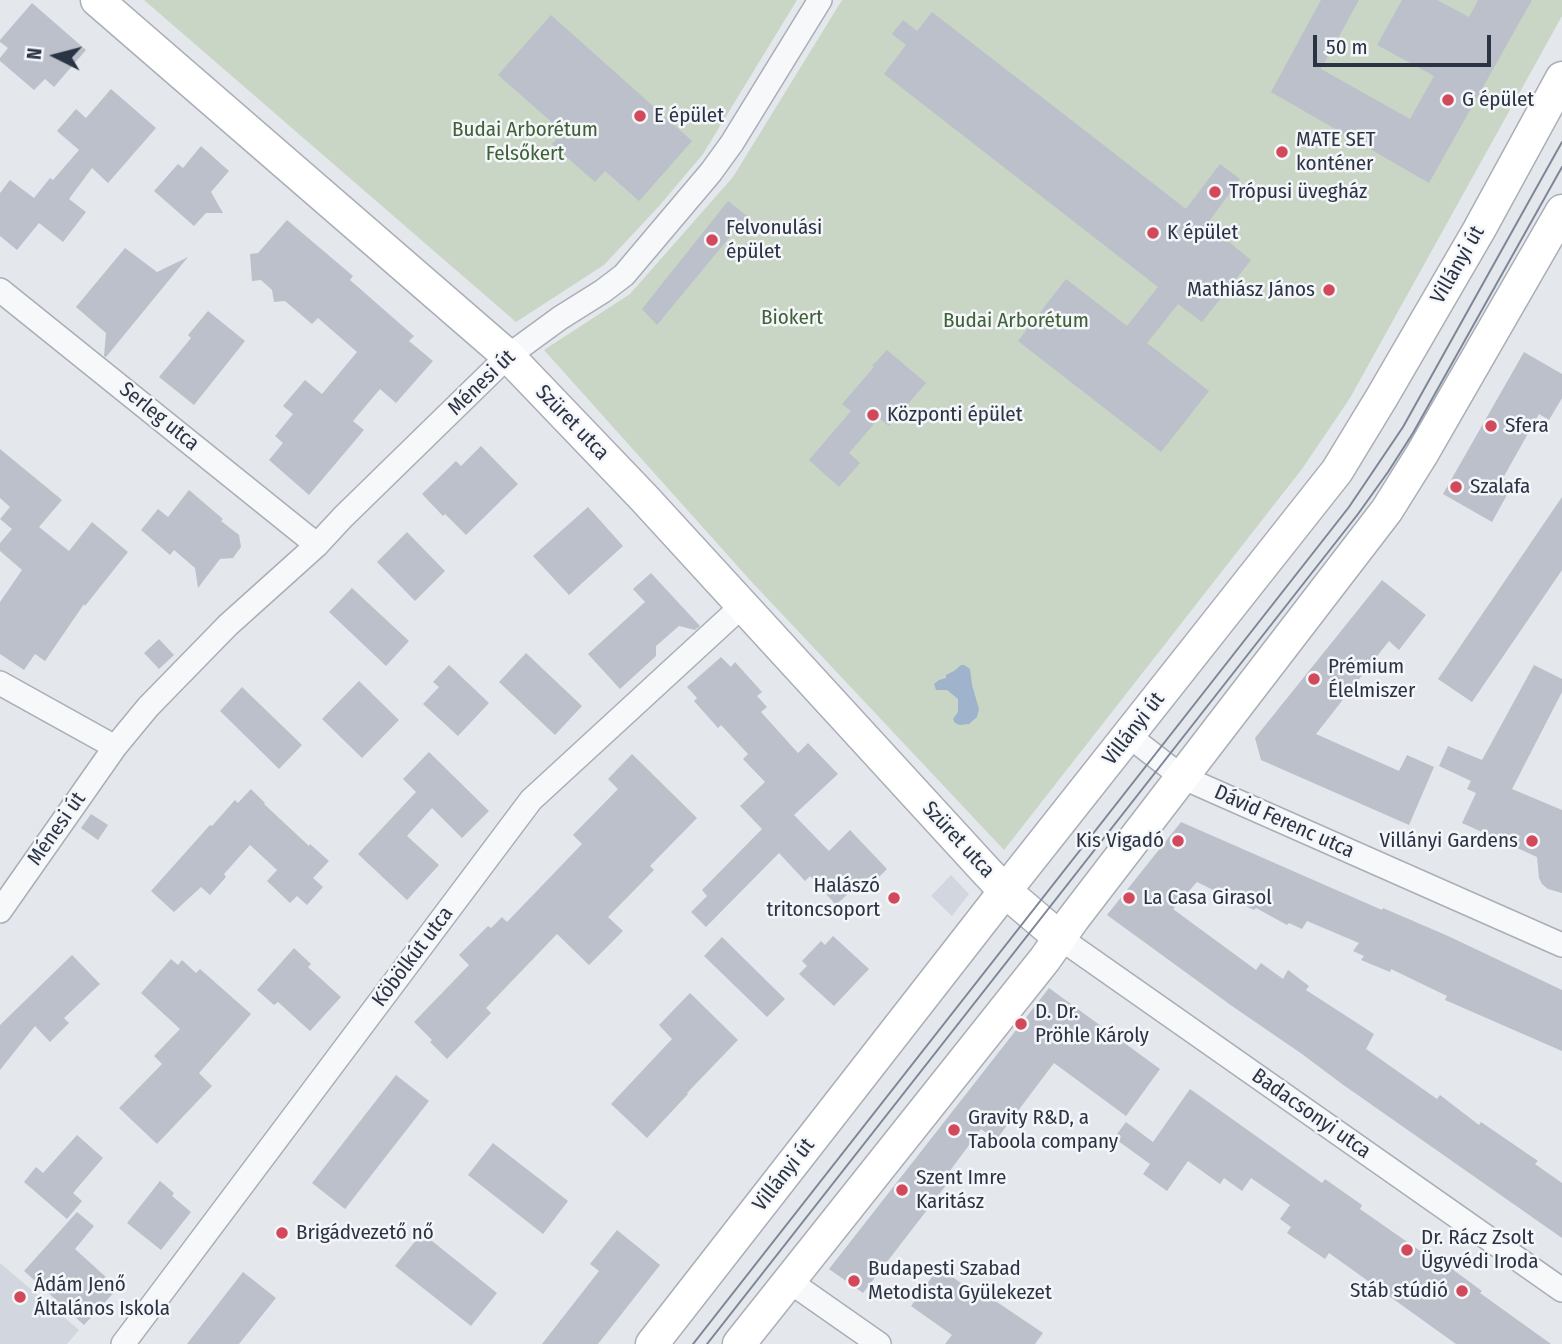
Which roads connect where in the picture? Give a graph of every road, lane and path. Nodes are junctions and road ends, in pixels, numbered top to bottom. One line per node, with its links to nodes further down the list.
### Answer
1 (97, 0): 6 (street, Szüret utca)
2 (820, 0): 6 (street, Ménesi út)
3 (1562, 78): 10 (street, Villányi út)
4 (1562, 211): 12 (street)
5 (0, 289): 7 (street, Serleg utca)
6 (508, 356): 7 (street, Ménesi út); 8 (street, Szüret utca)
7 (317, 545): 11 (street, Ménesi út)
8 (743, 605): 13 (street, Szüret utca); 19 (street, Köbölkút utca)
9 (0, 683): 11 (street)
10 (1129, 736): 12 (street, Dávid Ferenc utca); 13 (street, Villányi út)
11 (115, 747): 14 (street, Ménesi út)
12 (1182, 777): 15 (street); 16 (street, Dávid Ferenc utca)
13 (1005, 891): 15 (street, Szüret utca); 20 (street, Villányi út)
14 (0, 911)
15 (1060, 938): 17 (street); 18 (street, Badacsonyi utca)
16 (1562, 945)
17 (789, 1281): 21 (street); 22 (street)
18 (1562, 1290)
19 (123, 1344)
20 (652, 1344)
21 (740, 1344)
22 (879, 1344)

